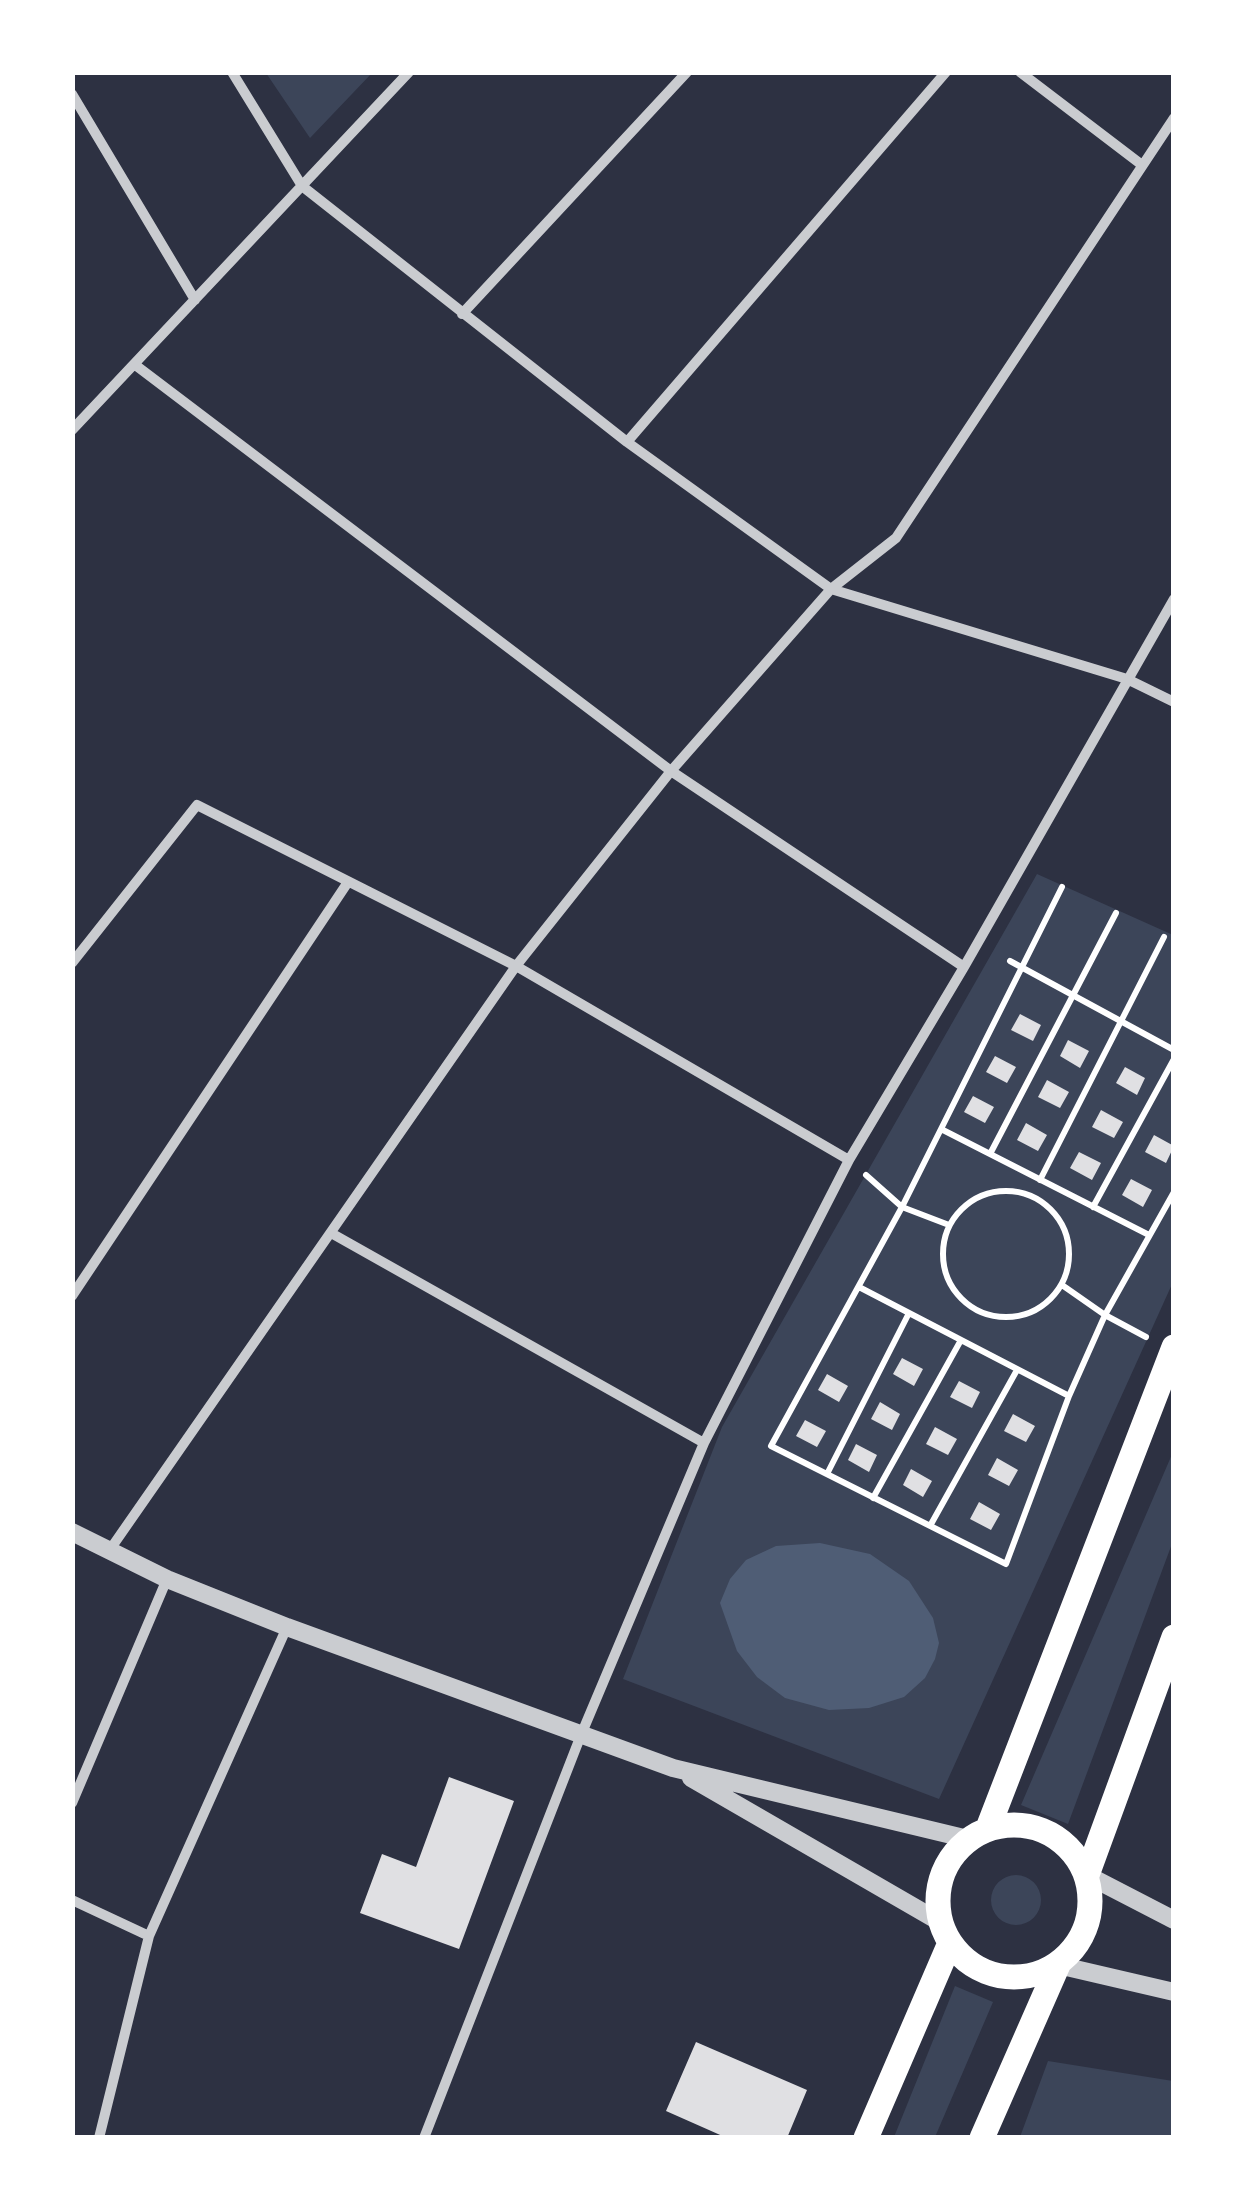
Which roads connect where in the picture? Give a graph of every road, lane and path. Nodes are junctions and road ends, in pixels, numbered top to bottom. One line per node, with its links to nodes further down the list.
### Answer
1 (232, 72): 9 (street)
2 (409, 72): 9 (street)
3 (686, 72): 11 (street)
4 (946, 72): 14 (street)
5 (1020, 72): 8 (street)
6 (72, 94): 10 (street)
7 (1174, 118): 8 (street)
8 (1142, 165): 15 (street)
9 (302, 186): 10 (street); 11 (street)
10 (195, 300): 12 (street)
11 (462, 314): 14 (street)
12 (134, 364): 13 (street); 19 (street)
13 (72, 430)
14 (627, 442): 15 (street)
15 (831, 589): 17 (street); 19 (street)
16 (1174, 599): 17 (street)
17 (1127, 678): 18 (street); 27 (street)
18 (1174, 702)
19 (671, 770): 26 (street); 27 (street)
20 (348, 882): 25 (street); 26 (street); 45 (street)
21 (1062, 887): 28 (path)
22 (1116, 913): 29 (path)
23 (1164, 938): 30 (path)
24 (1010, 961): 28 (path)
25 (72, 963)
26 (516, 966): 35 (street); 41 (street)
27 (964, 967): 35 (street)
28 (1022, 967): 29 (path); 33 (path)
29 (1074, 994): 30 (path); 34 (path)
30 (1122, 1020): 31 (path); 36 (path)
31 (1174, 1050)
32 (1174, 1059): 38 (path)
33 (941, 1129): 34 (path); 39 (path)
34 (990, 1154): 36 (path)
35 (848, 1160): 39 (path); 52 (street)
36 (1040, 1180): 38 (path)
37 (1174, 1192): 42 (path)
38 (1093, 1206): 42 (path)
39 (902, 1207): 40 (path); 44 (path)
40 (949, 1225): 43 (path); 43 (path)
41 (331, 1232): 52 (street); 57 (street)
42 (1149, 1235): 47 (path)
43 (1062, 1285): 47 (path)
44 (858, 1287): 46 (path); 53 (path)
45 (72, 1296)
46 (909, 1313): 48 (path); 53 (path)
47 (1105, 1315): 49 (path); 51 (path)
48 (962, 1340): 50 (path); 54 (path)
49 (1172, 1348): 64 (main road)
50 (1017, 1370): 51 (path); 55 (path)
51 (1068, 1396): 55 (path)
52 (704, 1443): 61 (street)
53 (827, 1474): 54 (path)
54 (873, 1498): 55 (path)
55 (930, 1526)
56 (72, 1532): 57 (street)
57 (109, 1551): 58 (street)
58 (167, 1580): 59 (street); 63 (street)
59 (287, 1626): 61 (street); 69 (street)
60 (1174, 1636): 65 (main road)
61 (581, 1735): 62 (street); 73 (street)
62 (673, 1768): 64 (street); 68 (street)
63 (72, 1803)
64 (978, 1834): 65 (main road); 68 (main road)
65 (1087, 1876): 67 (street); 70 (main road)
66 (72, 1900): 69 (street)
67 (1174, 1920)
68 (945, 1933): 70 (main road); 74 (main road)
69 (149, 1936): 72 (street)
70 (1058, 1965): 71 (street); 75 (main road)
71 (1174, 1992)
72 (99, 2138)
73 (424, 2138)
74 (866, 2138)
75 (982, 2138)

